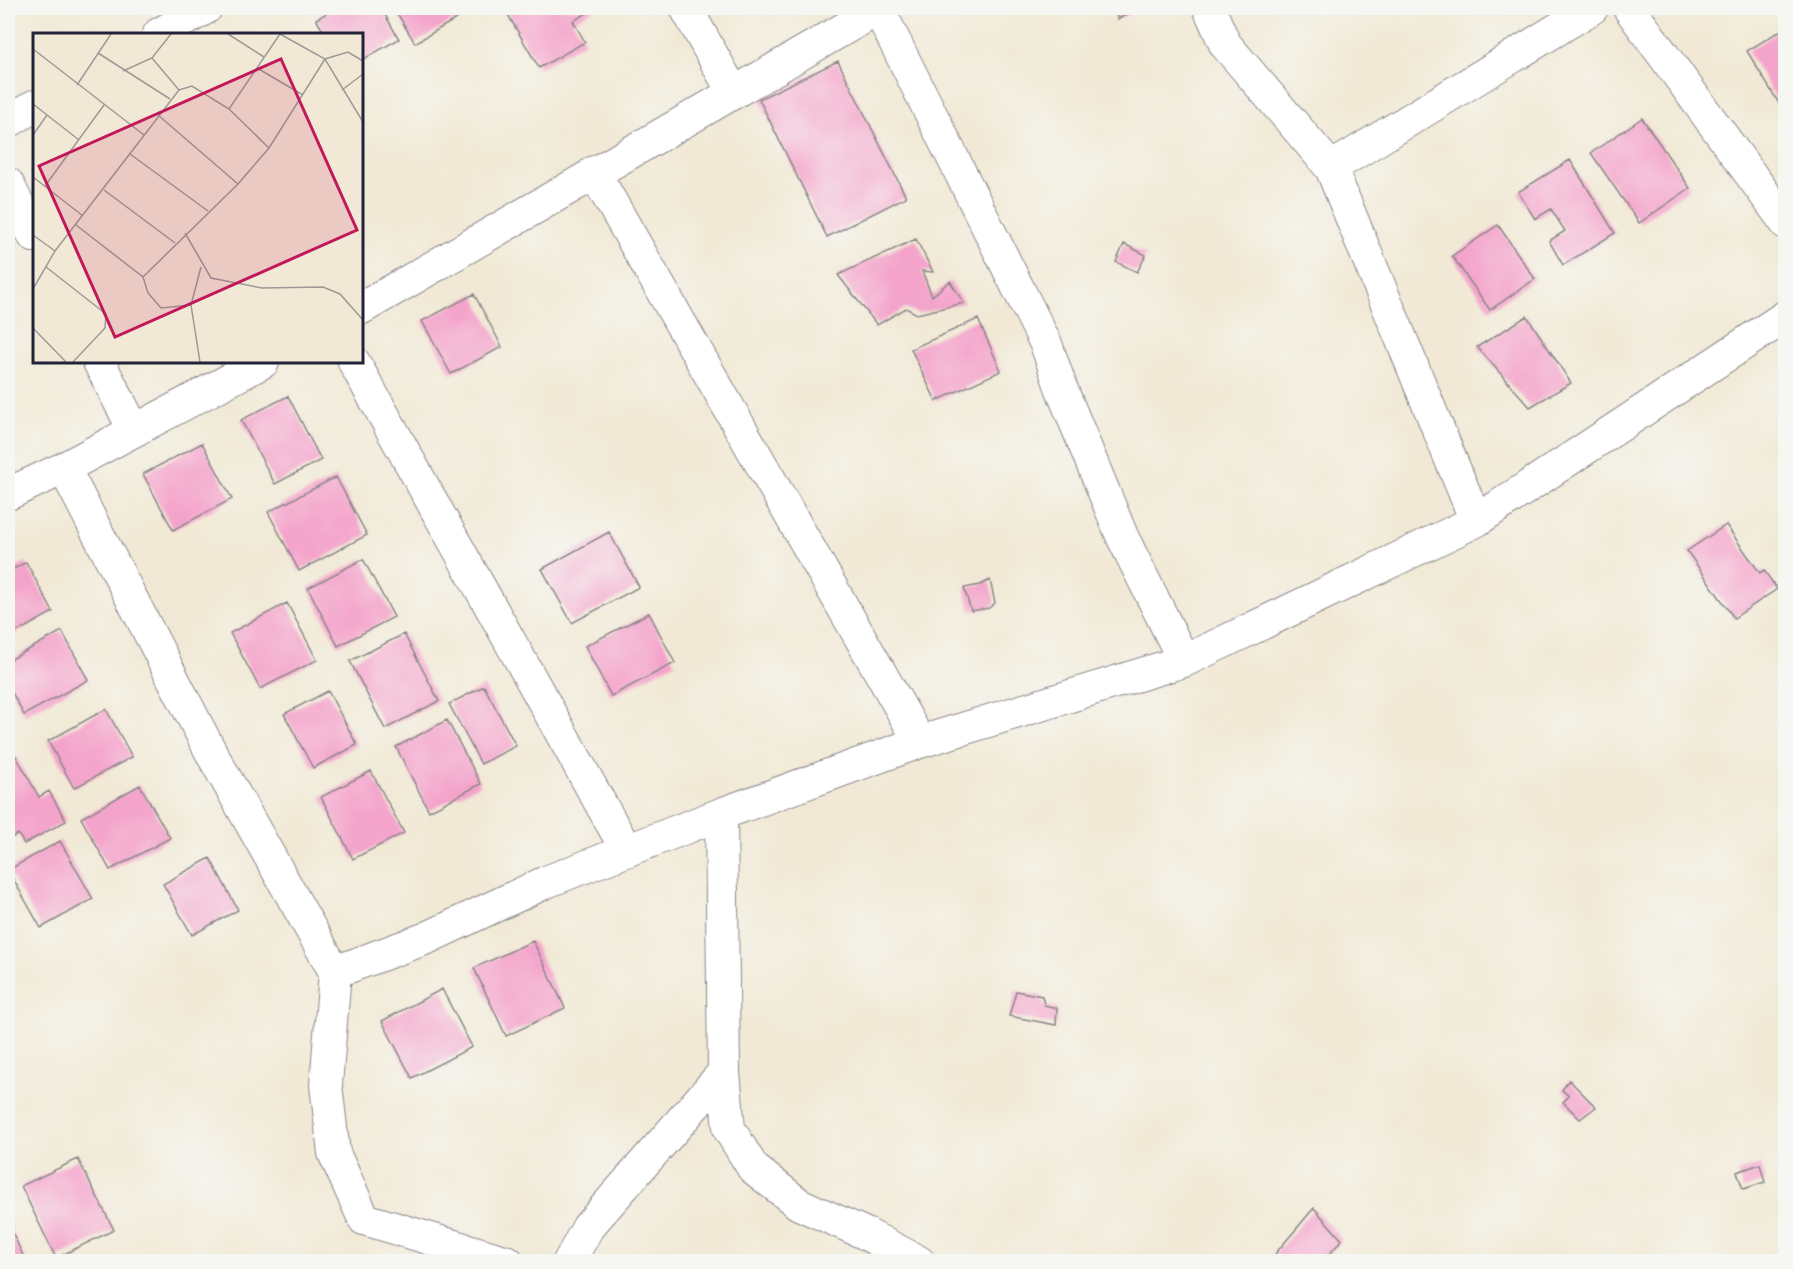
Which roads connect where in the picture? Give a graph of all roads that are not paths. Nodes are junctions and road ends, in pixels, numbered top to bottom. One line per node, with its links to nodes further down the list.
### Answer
1 (206, 8): 7 (street)
2 (686, 8): 8 (street)
3 (879, 8): 8 (street); 25 (street)
4 (1209, 8): 11 (street)
5 (1592, 8): 11 (street)
6 (1629, 8): 14 (street)
7 (161, 33)
8 (733, 92): 12 (street)
9 (33, 107): 10 (street)
10 (8, 122)
11 (1331, 168): 24 (street)
12 (594, 172): 16 (street); 26 (street)
13 (8, 184): 15 (street)
14 (1785, 223)
15 (33, 234)
16 (363, 307)
17 (1785, 316): 24 (street)
18 (100, 363): 21 (street)
19 (261, 363): 21 (street)
20 (355, 363): 28 (street)
21 (134, 430): 22 (street)
22 (64, 468): 23 (street); 29 (street)
23 (8, 494)
24 (1476, 520): 25 (street)
25 (1184, 661): 26 (street)
26 (920, 742): 27 (street)
27 (721, 814): 28 (street); 30 (street)
28 (627, 851): 29 (street)
29 (335, 972): 31 (street)
30 (724, 1072): 32 (street); 33 (street)
31 (508, 1262)
32 (569, 1262)
33 (919, 1262)

